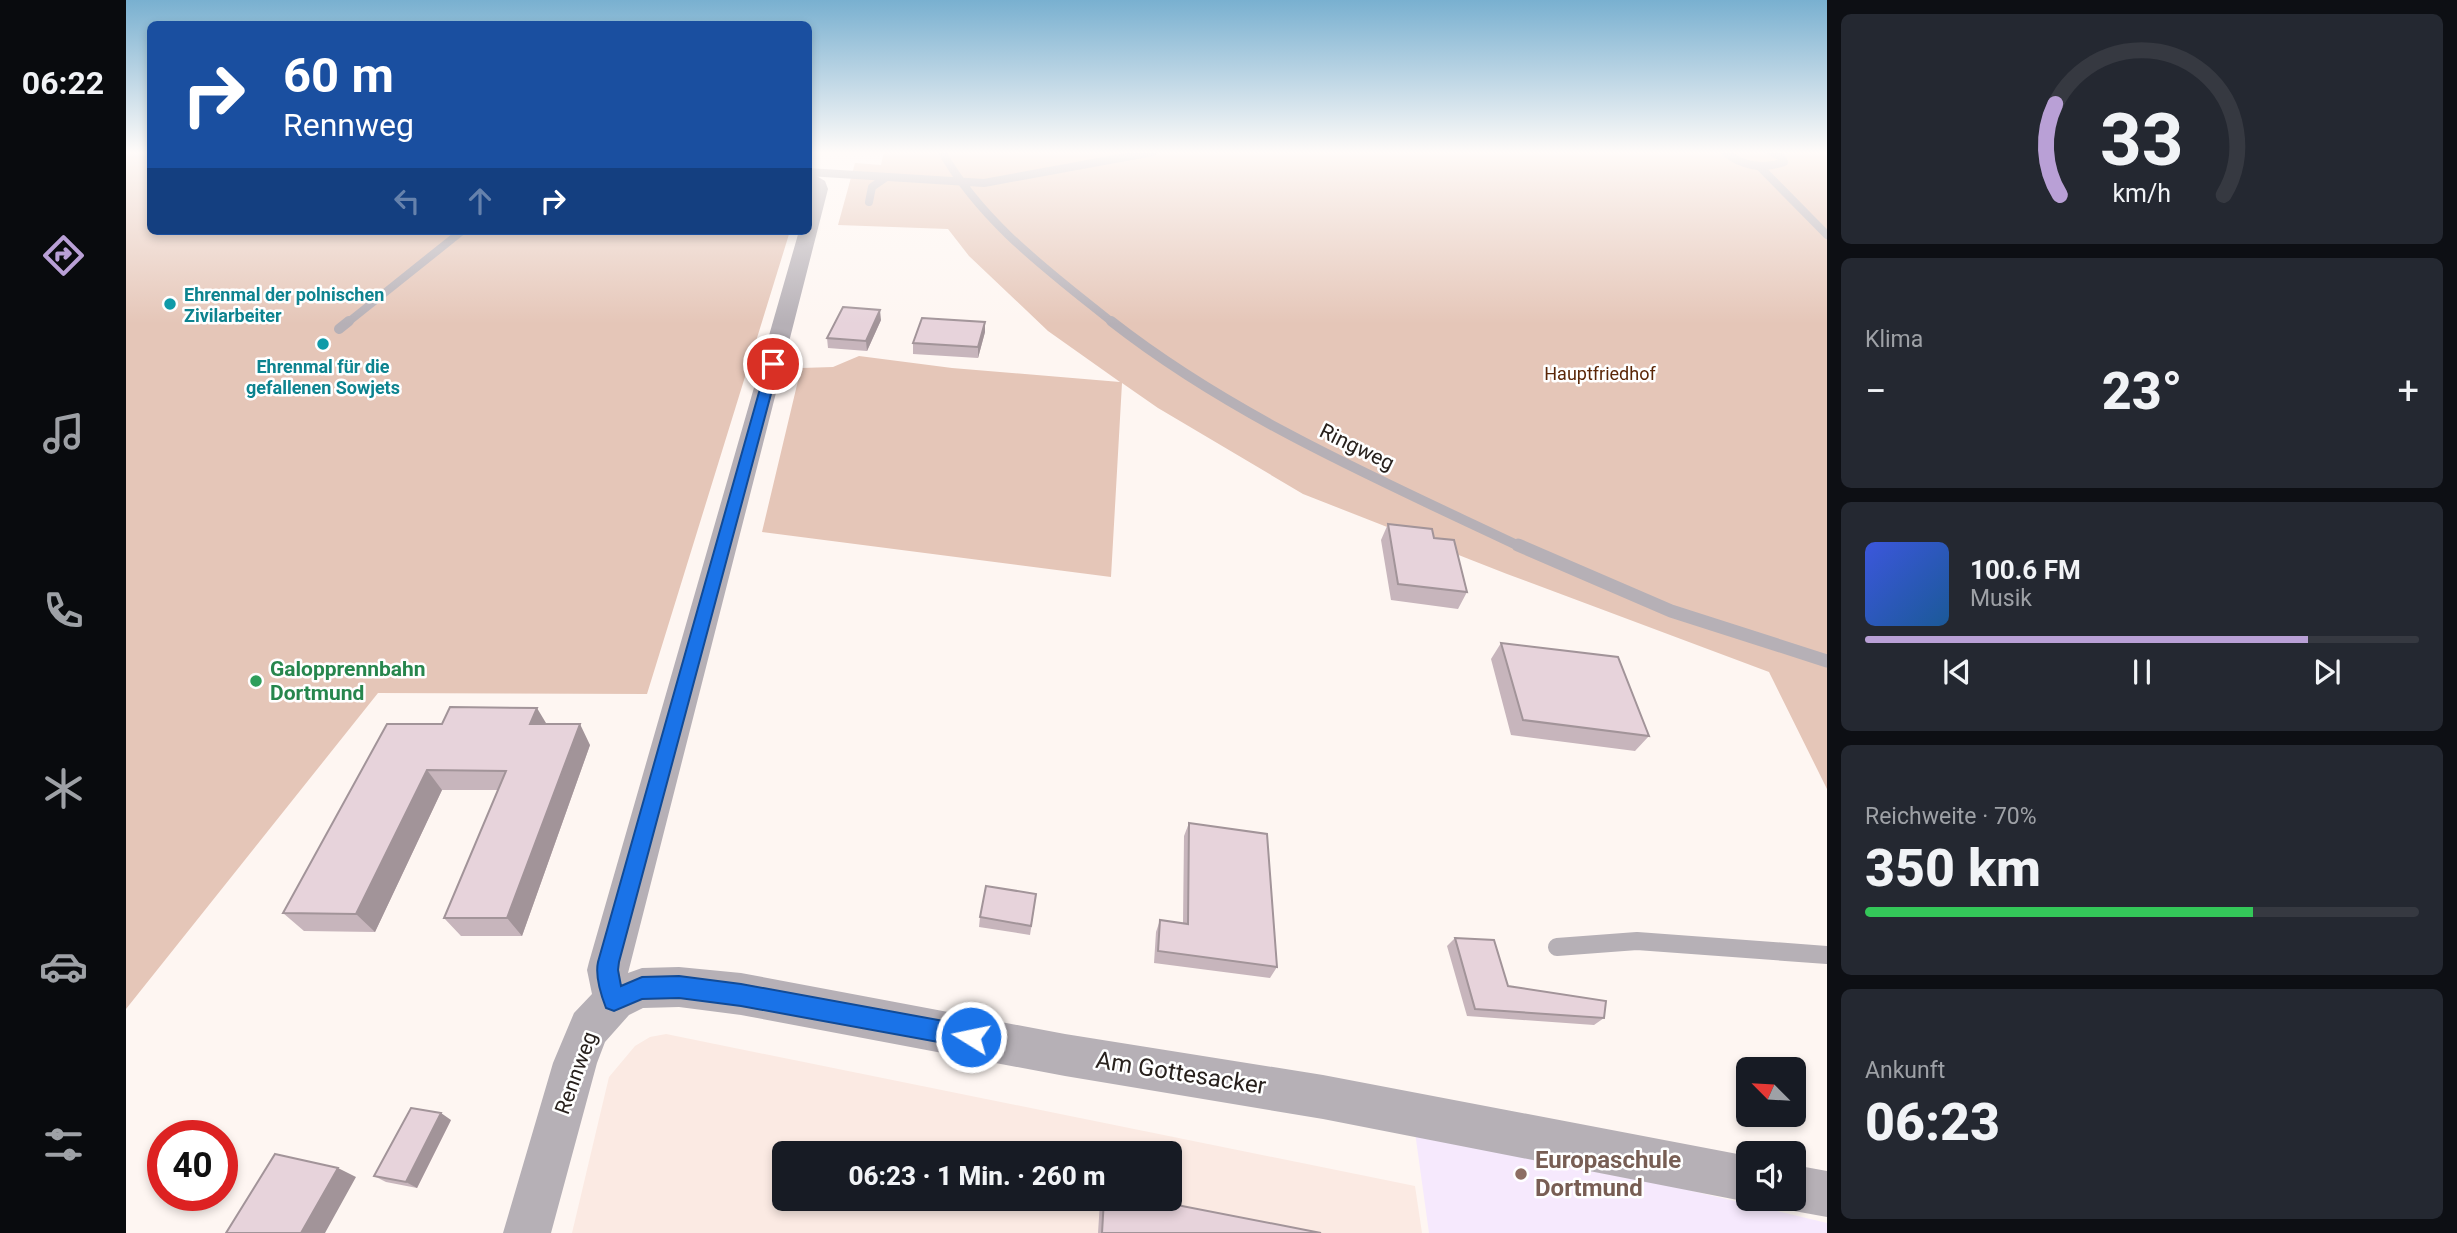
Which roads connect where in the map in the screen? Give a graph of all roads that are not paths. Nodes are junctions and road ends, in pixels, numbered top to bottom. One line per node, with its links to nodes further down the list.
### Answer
1 (983, 210): 7 (lane, Ringweg)
2 (1802, 210): 5 (lane)
3 (457, 235): 6 (lane)
4 (807, 235): 10 (street)
5 (1827, 235)
6 (340, 329)
7 (1827, 661)
8 (1557, 947): 9 (lane)
9 (1827, 954)
10 (614, 1000): 11 (street, Am Gottesacker); 14 (street, Rennweg)
11 (1736, 1177)
12 (1806, 1190): 13 (street)
13 (1827, 1194)
14 (527, 1233)

